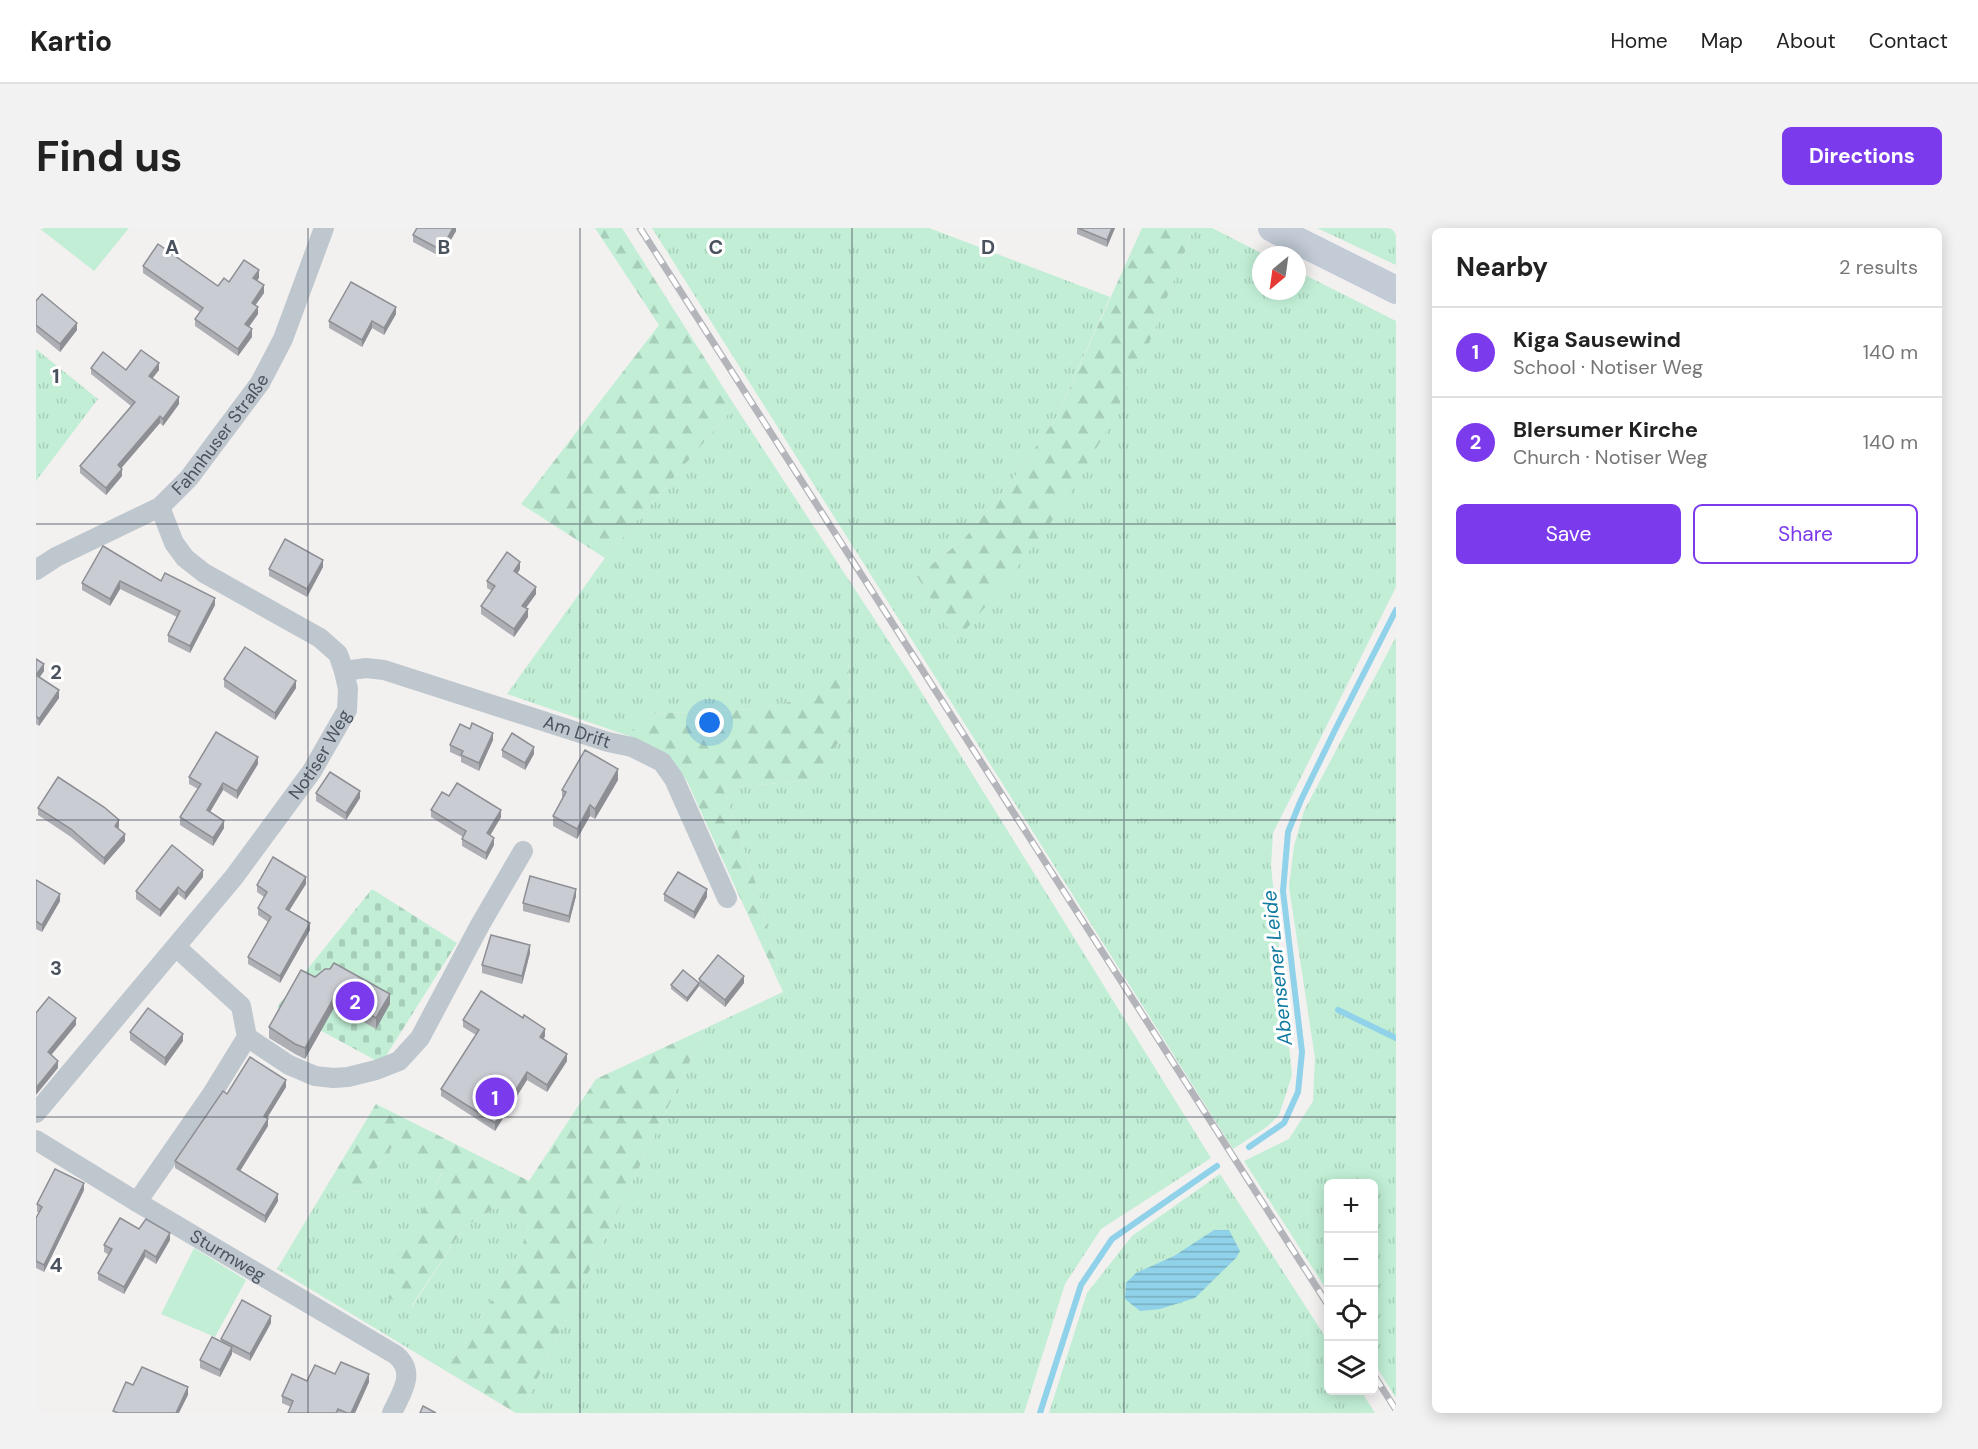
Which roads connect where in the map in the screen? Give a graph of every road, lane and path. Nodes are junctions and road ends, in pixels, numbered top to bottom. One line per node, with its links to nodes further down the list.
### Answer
1 (324, 228): 4 (street, Fahnhuser Straße)
2 (1272, 228): 3 (main road)
3 (1396, 290)
4 (160, 507): 5 (street, Fahnhuser Straße); 6 (street, Notiser Weg)
5 (36, 570)
6 (344, 671): 8 (street, Am Drift); 9 (street, Notiser Weg)
7 (523, 851): 10 (street)
8 (727, 898)
9 (176, 947): 10 (street); 11 (street, Notiser Weg)
10 (247, 1037): 13 (street)
11 (36, 1113)
12 (37, 1143): 13 (street, Sturmweg)
13 (137, 1202): 14 (street, Sturmweg)
14 (392, 1413)

